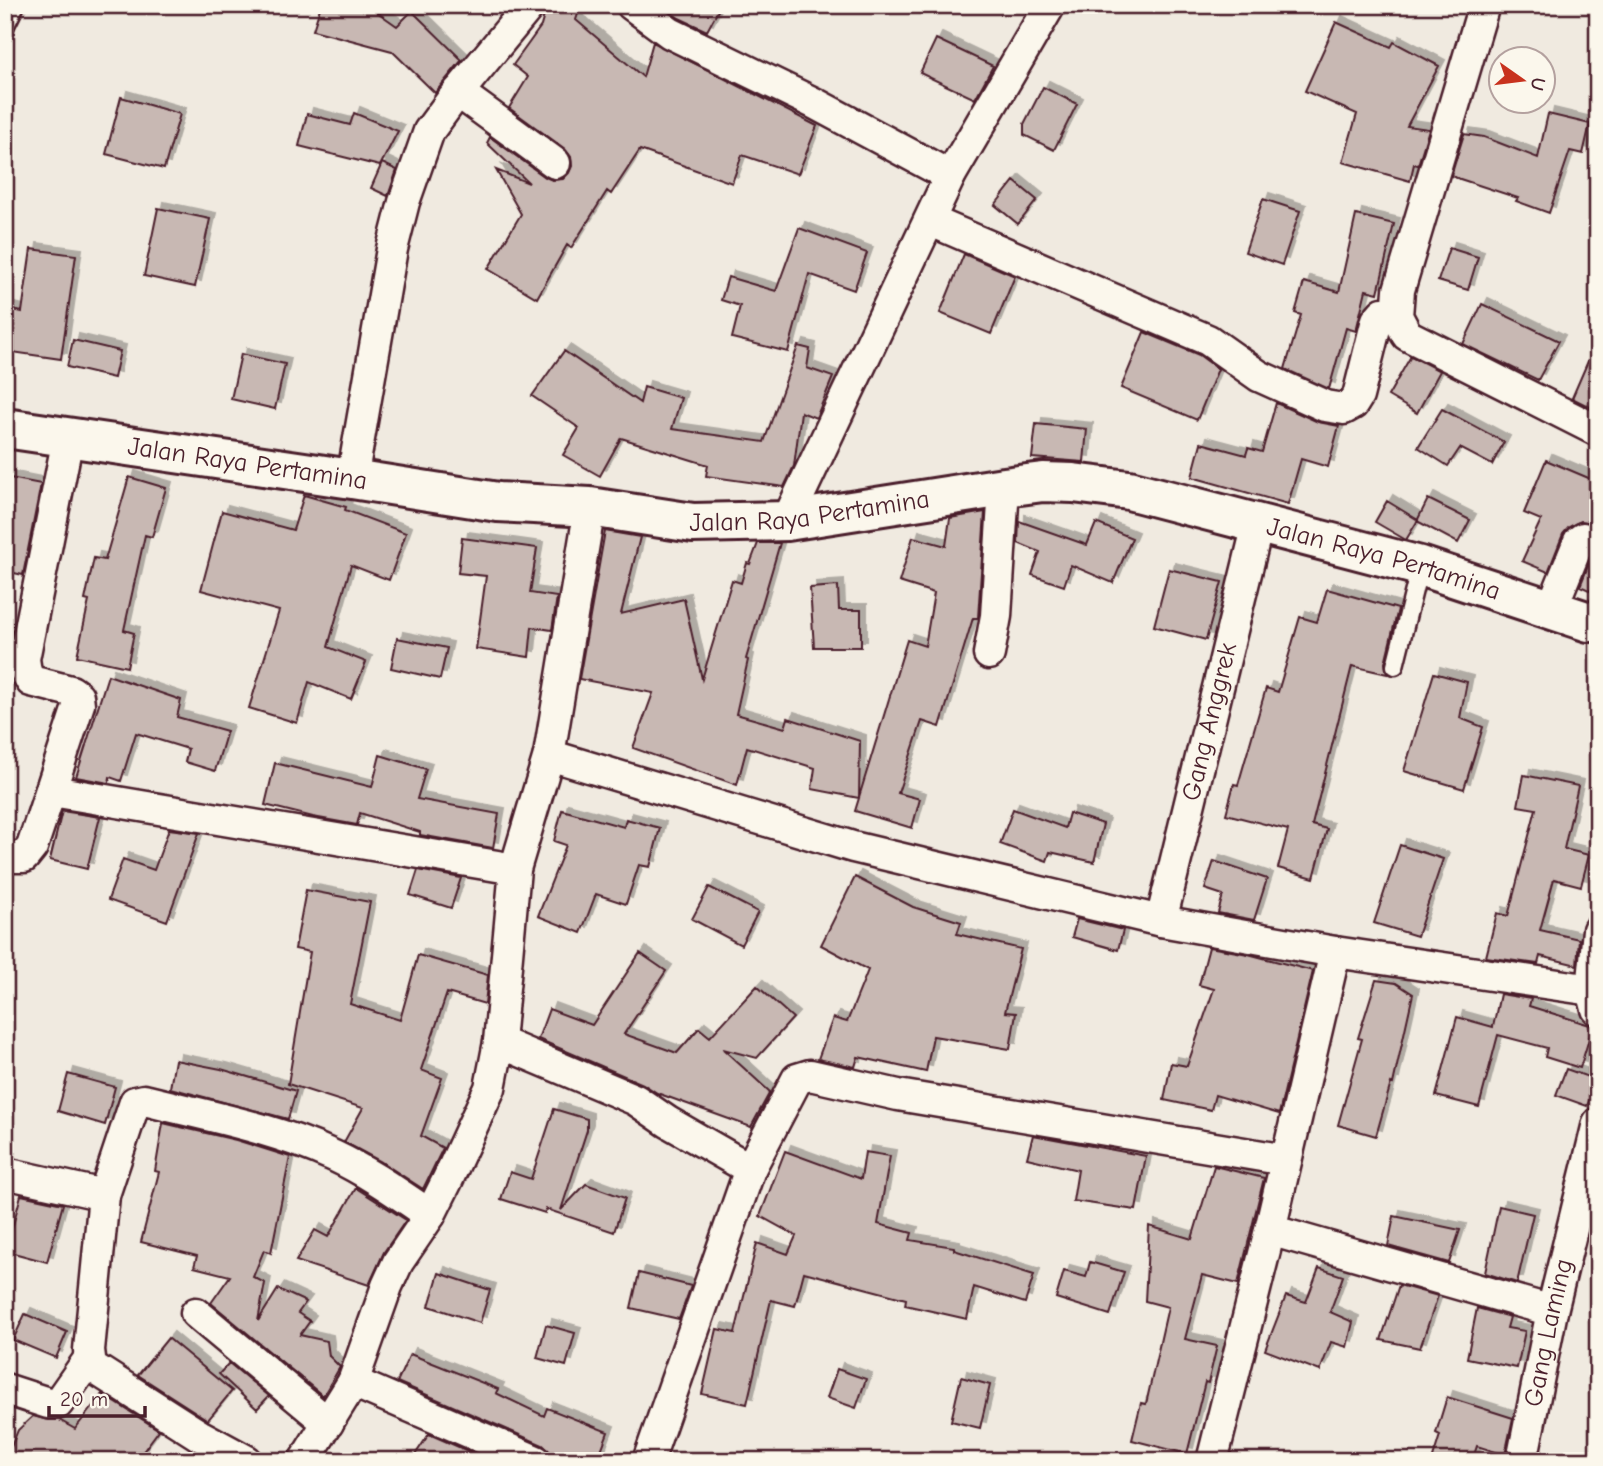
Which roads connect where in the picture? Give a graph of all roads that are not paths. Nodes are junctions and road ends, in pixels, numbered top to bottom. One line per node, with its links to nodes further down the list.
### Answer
1 (16, 5): 6 (lane)
2 (530, 5): 7 (street)
3 (632, 5): 9 (street)
4 (1050, 5): 9 (street)
5 (1484, 5): 11 (street)
6 (5, 26)
7 (458, 92): 8 (street); 15 (street)
8 (555, 163)
9 (950, 176): 10 (street)
10 (931, 220): 11 (street); 18 (street)
11 (1397, 316): 13 (street)
12 (5, 428): 14 (main road, Jalan Raya Pertamina)
13 (1598, 431)
14 (68, 438): 15 (main road, Jalan Raya Pertamina); 27 (street)
15 (352, 479): 17 (main road, Jalan Raya Pertamina)
16 (1004, 487): 18 (main road, Jalan Raya Pertamina); 19 (main road, Jalan Raya Pertamina); 24 (street)
17 (590, 508): 18 (main road, Jalan Raya Pertamina); 26 (street)
18 (787, 521)
19 (1258, 524): 21 (main road, Jalan Raya Pertamina); 30 (street, Gang Anggrek)
20 (1598, 543): 22 (street)
21 (1420, 566): 22 (main road, Jalan Raya Pertamina); 25 (lane)
22 (1551, 610): 23 (main road, Jalan Raya Pertamina)
23 (1598, 622)
24 (989, 654)
25 (1395, 666)
26 (549, 755): 29 (street); 30 (street)
27 (52, 791): 28 (street); 29 (street)
28 (5, 857)
29 (515, 869): 34 (street)
30 (1161, 921): 32 (street)
31 (1598, 930): 33 (street)
32 (1335, 952): 33 (street); 36 (street)
33 (1595, 1000)
34 (499, 1042): 37 (street); 40 (street)
35 (1598, 1123): 41 (street, Gang Laming)
36 (1286, 1160): 37 (street); 42 (street)
37 (750, 1169): 52 (street)
38 (5, 1173): 39 (street)
39 (104, 1195): 40 (street); 45 (street)
40 (430, 1214): 46 (street)
41 (1586, 1218): 43 (street, Gang Laming)
42 (1270, 1230): 43 (street); 53 (street)
43 (1552, 1311): 54 (street, Gang Laming)
44 (196, 1313): 48 (street)
45 (89, 1359): 47 (street); 49 (street)
46 (353, 1382): 48 (street); 51 (street)
47 (5, 1389)
48 (328, 1423): 50 (street)
49 (247, 1461)
50 (304, 1461)
51 (536, 1461)
52 (648, 1461)
53 (1212, 1461)
54 (1522, 1461)

